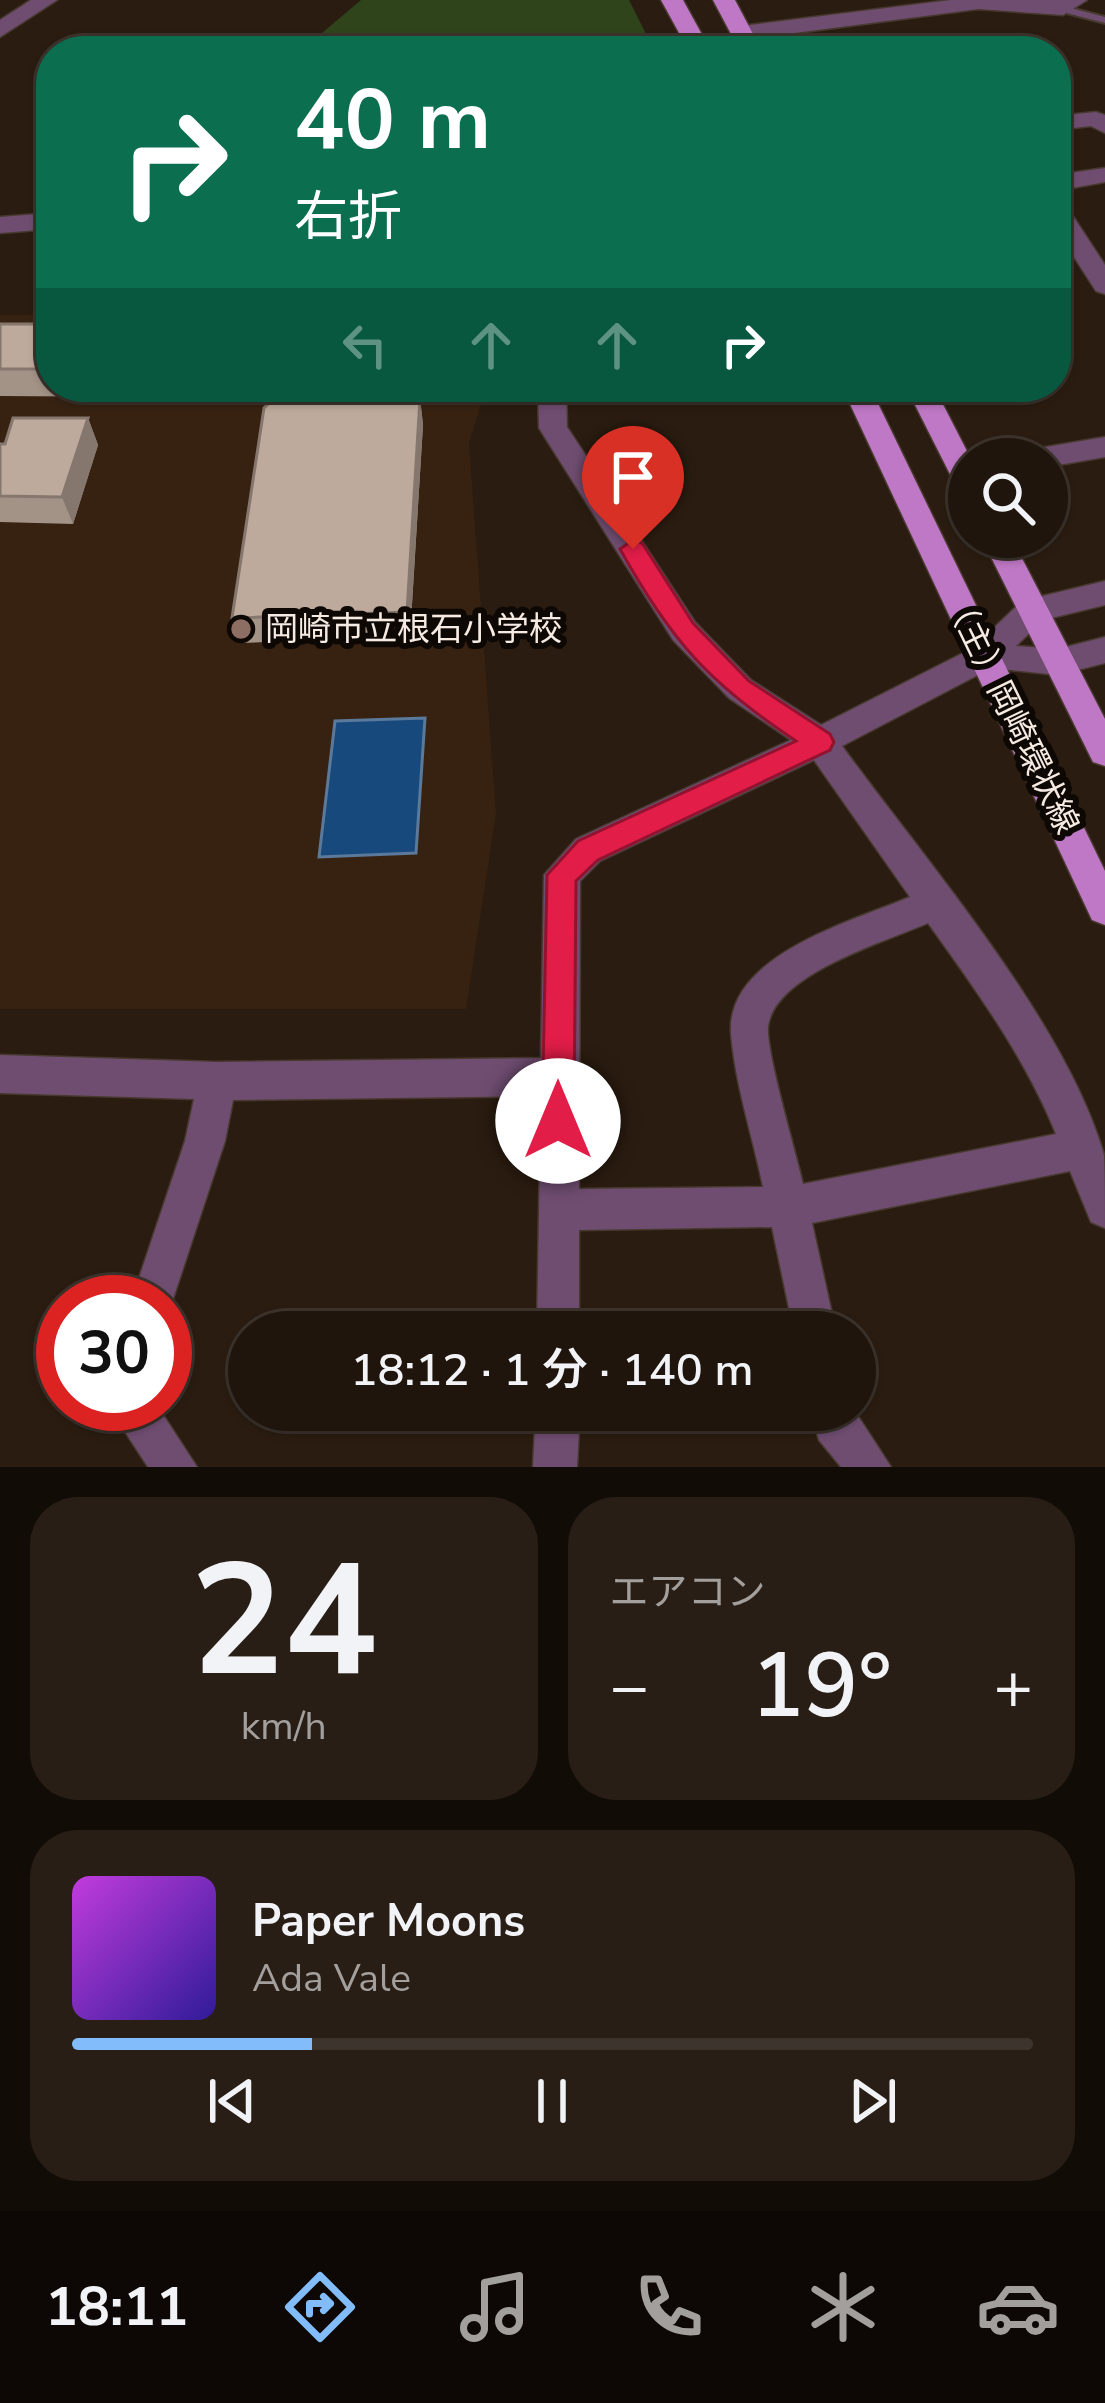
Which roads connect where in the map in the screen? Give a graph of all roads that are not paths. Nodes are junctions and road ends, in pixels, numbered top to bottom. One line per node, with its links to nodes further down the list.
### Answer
1 (46, 0): 6 (street)
2 (672, 0): 7 (main road)
3 (724, 0): 8 (main road)
4 (1070, 5): 5 (lane); 9 (street)
5 (1105, 20)
6 (0, 30)
7 (692, 36)
8 (743, 36)
9 (782, 36)
10 (1071, 122): 11 (street)
11 (1105, 126)
12 (1105, 175): 13 (street)
13 (1071, 181)
14 (36, 222): 15 (street)
15 (0, 225)
16 (1071, 233): 17 (street)
17 (1105, 285)
18 (552, 402): 30 (street)
19 (863, 402): 28 (main road, （主）岡崎環状線)
20 (928, 402): 21 (main road)
21 (948, 439)
22 (1105, 447): 23 (street)
23 (1068, 453)
24 (1007, 558): 26 (main road, （主）岡崎環状線)
25 (1105, 593): 26 (street)
26 (1033, 610): 28 (street); 29 (main road, （主）岡崎環状線)
27 (1105, 650): 29 (street)
28 (984, 657): 29 (street); 30 (street); 33 (main road, （主）岡崎環状線)
29 (1058, 662): 31 (main road, （主）岡崎環状線)
30 (820, 742): 32 (street); 35 (street)
31 (1105, 752)
32 (935, 904): 37 (street); 38 (street)
33 (1105, 909)
34 (0, 1074): 36 (street)
35 (558, 1077): 36 (street); 40 (street)
36 (217, 1081): 41 (street)
37 (1081, 1149): 38 (street); 39 (street)
38 (788, 1208): 40 (street); 43 (street)
39 (1105, 1208)
40 (557, 1210): 42 (street)
41 (161, 1275)
42 (558, 1311)
43 (810, 1311)
44 (149, 1431): 48 (street)
45 (559, 1431): 47 (street)
46 (841, 1431): 49 (street)
47 (561, 1464)
48 (175, 1467)
49 (869, 1467)

